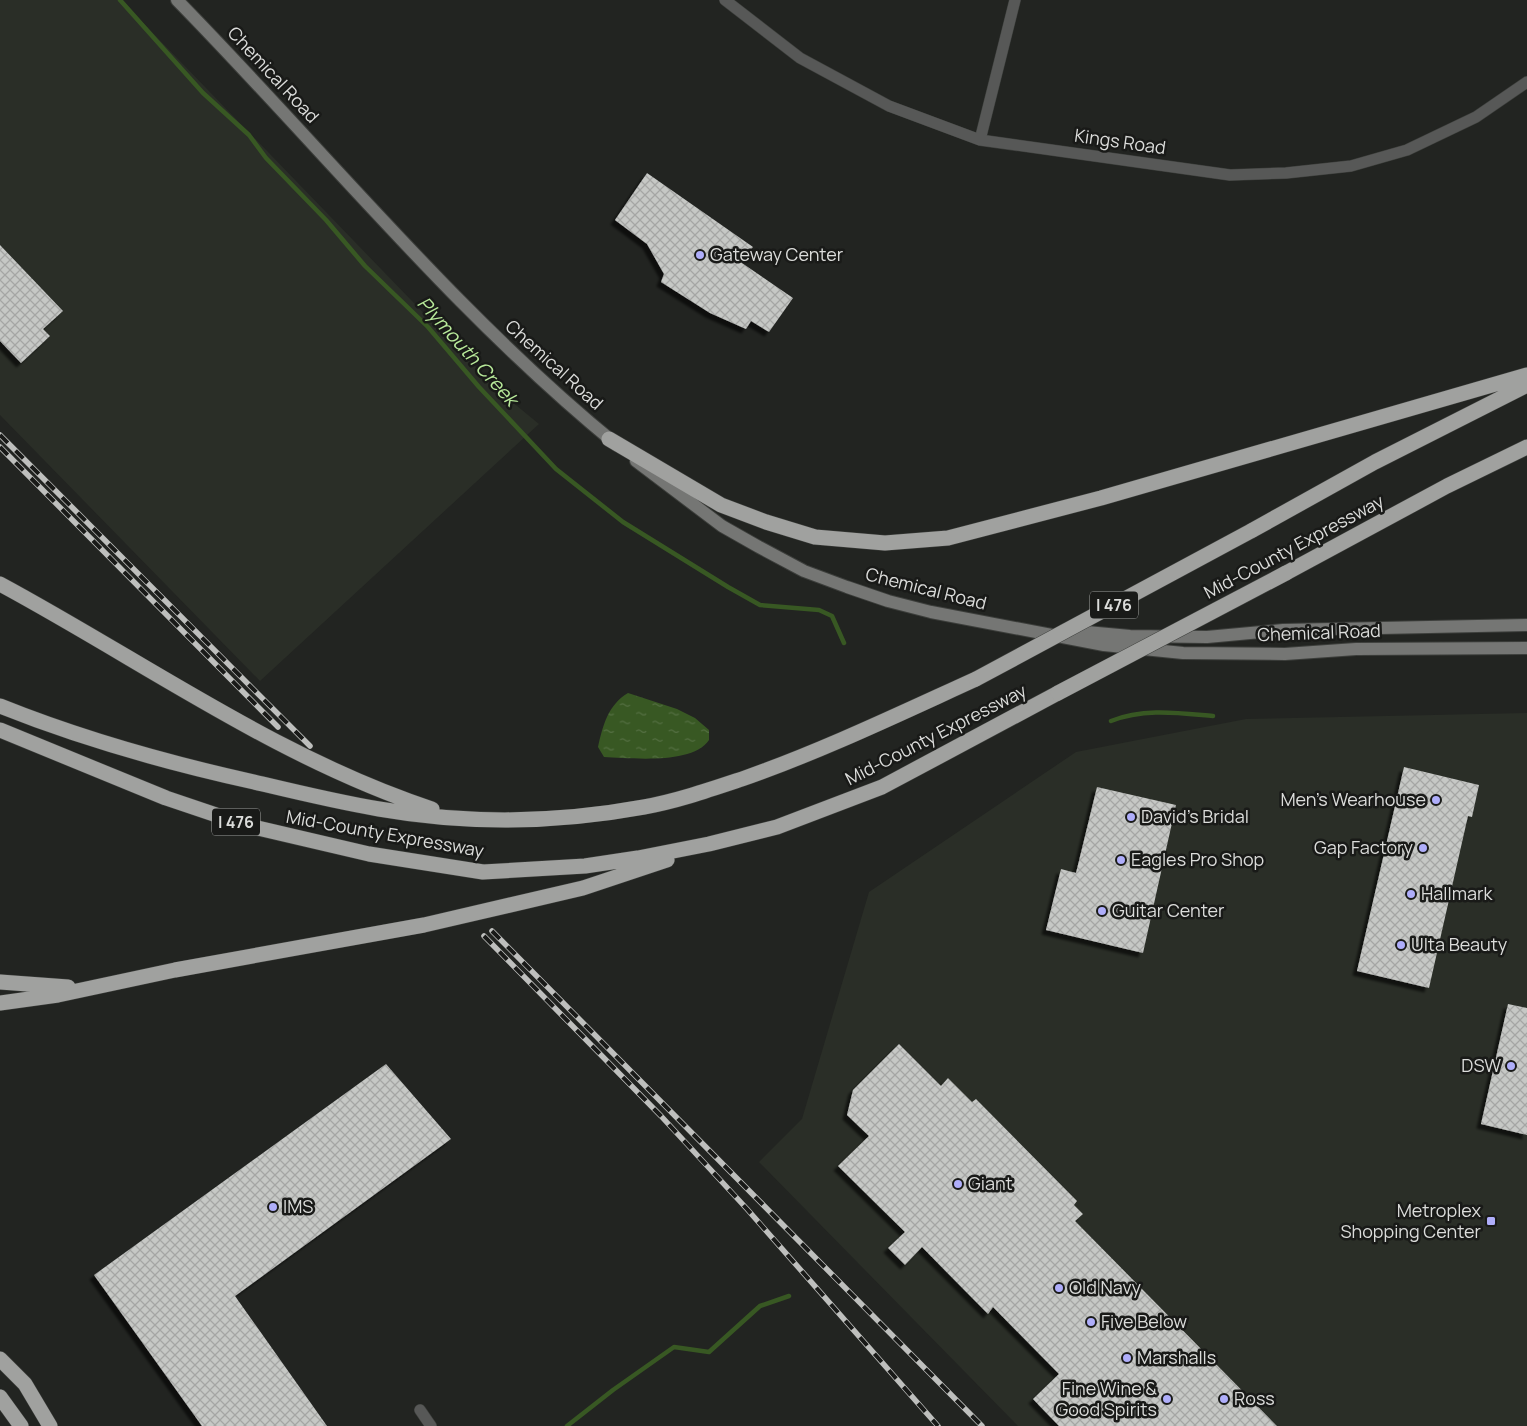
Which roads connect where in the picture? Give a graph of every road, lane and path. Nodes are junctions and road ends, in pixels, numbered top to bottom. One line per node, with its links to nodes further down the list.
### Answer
1 (177, 0): 8 (main road, Chemical Road)
2 (725, 0): 5 (street, Kings Road)
3 (1015, 0): 5 (street)
4 (1527, 82): 5 (street, Kings Road)
5 (980, 140)
6 (1527, 375): 8 (highway)
7 (1527, 385): 17 (highway, Mid-County Expressway / I 476, bridge)
8 (609, 439): 11 (main road, Chemical Road)
9 (1527, 447): 18 (highway, Mid-County Expressway / I 476, bridge)
10 (0, 584): 17 (highway)
11 (995, 624): 12 (main road, Chemical Road); 14 (main road, Chemical Road)
12 (1527, 625)
13 (1527, 635): 14 (main road)
14 (1523, 648)
15 (0, 706): 17 (highway, Mid-County Expressway / I 476)
16 (0, 730): 18 (highway, Mid-County Expressway / I 476)
17 (464, 818)
18 (709, 844): 20 (highway)
19 (0, 982): 20 (highway)
20 (117, 982): 21 (highway)
21 (0, 1003)
22 (0, 1359): 25 (highway)
23 (0, 1397): 26 (highway)
24 (420, 1410): 27 (street)
25 (49, 1424)
26 (21, 1426)
27 (431, 1426)

